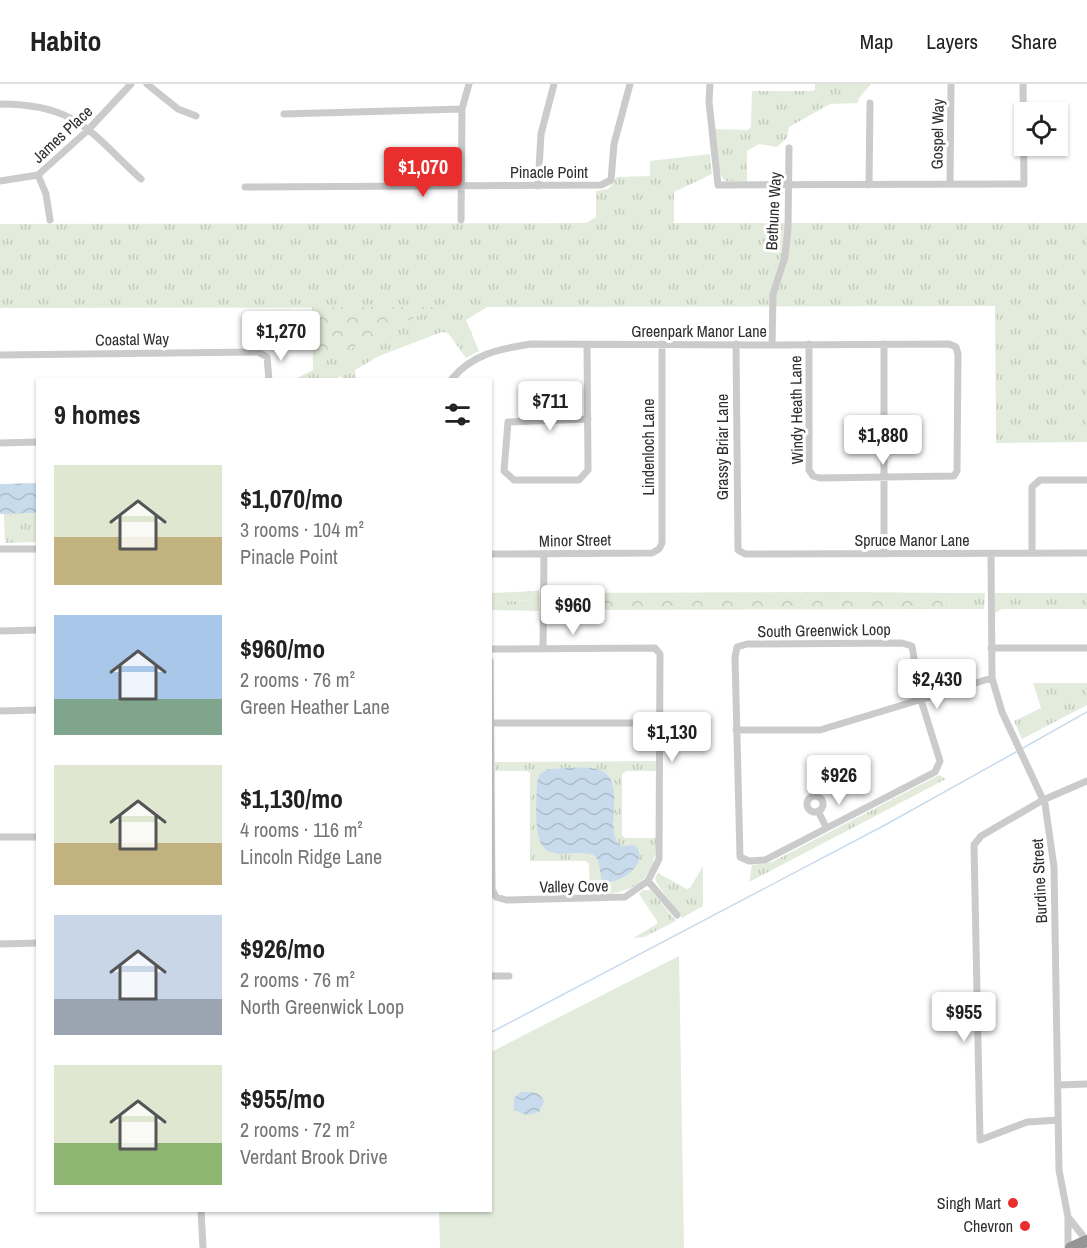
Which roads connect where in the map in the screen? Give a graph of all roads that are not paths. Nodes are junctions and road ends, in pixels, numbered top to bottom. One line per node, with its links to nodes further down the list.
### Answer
1 (130, 84): 14 (street, James Place)
2 (147, 84): 13 (street)
3 (469, 84): 11 (street)
4 (554, 84): 23 (street)
5 (630, 84): 23 (street, Pinacle Point)
6 (710, 84): 20 (street)
7 (951, 84): 19 (street, Gospel Way)
8 (1023, 84): 19 (street)
9 (870, 103): 21 (street)
10 (0, 104): 14 (street)
11 (462, 109): 12 (street); 22 (street)
12 (284, 114)
13 (196, 116)
14 (88, 130): 16 (street, James Place); 17 (street)
15 (789, 148): 20 (street, Bethune Way)
16 (38, 175): 18 (street, James Place); 25 (street)
17 (141, 179)
18 (0, 181)
19 (950, 184): 21 (street)
20 (789, 185): 21 (street); 32 (street, Bethune Way)
21 (869, 185)
22 (461, 186): 23 (street, Pinacle Point); 24 (street, Pinacle Point); 26 (street)
23 (538, 186)
24 (245, 187)
25 (50, 220)
26 (461, 220)
27 (587, 344): 28 (street, Greenpark Manor Lane); 35 (street, Greenpark Manor Lane); 36 (street)
28 (662, 344): 29 (street, Greenpark Manor Lane); 43 (street, Lindenloch Lane)
29 (736, 344): 32 (street, Greenpark Manor Lane); 44 (street, Grassy Briar Lane)
30 (809, 344): 31 (street, Greenpark Manor Lane); 32 (street, Greenpark Manor Lane); 39 (street, Windy Heath Lane)
31 (884, 344): 39 (street); 39 (street, Greenpark Manor Lane)
32 (772, 345)
33 (0, 355): 34 (street, Coastal Way)
34 (269, 378)
35 (453, 378)
36 (588, 419): 36 (street)
37 (36, 442): 38 (street)
38 (0, 443)
39 (884, 479): 48 (street)
40 (1087, 480): 50 (street)
41 (0, 549): 42 (street)
42 (36, 549)
43 (659, 549): 47 (street, Minor Street)
44 (738, 550): 48 (street, Spruce Manor Lane)
45 (1087, 553): 50 (street, Spruce Manor Lane)
46 (492, 554): 47 (street, Minor Street)
47 (544, 554): 55 (street)
48 (884, 554): 49 (street, Spruce Manor Lane)
49 (991, 554): 50 (street, Spruce Manor Lane); 53 (street, Burdine Street)
50 (1032, 554)
51 (36, 630): 52 (street)
52 (0, 631)
53 (991, 648): 54 (street); 57 (street, Burdine Street)
54 (1087, 648)
55 (543, 649): 56 (street); 62 (street)
56 (492, 650)
57 (992, 678): 58 (street); 65 (street, Burdine Street)
58 (921, 700): 63 (street); 63 (street, South Greenwick Loop); 67 (street)
59 (0, 711): 60 (street)
60 (36, 711)
61 (492, 723): 62 (street)
62 (660, 723): 70 (street)
63 (736, 730): 67 (street)
64 (1087, 781): 65 (street)
65 (1043, 800): 78 (street, Burdine Street); 79 (street)
66 (819, 812): 67 (street)
67 (826, 827)
68 (0, 837): 69 (street)
69 (36, 837)
70 (648, 881): 71 (street, Valley Cove); 72 (street)
71 (492, 889)
72 (677, 915)
73 (36, 943): 74 (street)
74 (0, 944)
75 (492, 976): 76 (street)
76 (509, 976)
77 (1087, 1084): 78 (street)
78 (1058, 1085): 79 (street, Burdine Street)
79 (1058, 1120): 81 (street, Burdine Street)
80 (201, 1212): 83 (street)
81 (1068, 1217): 82 (street, Burdine Street); 84 (street, Burdine Street)
82 (1087, 1242): 84 (highway); 85 (highway)
83 (203, 1248)
84 (1070, 1248)
85 (1077, 1248)

